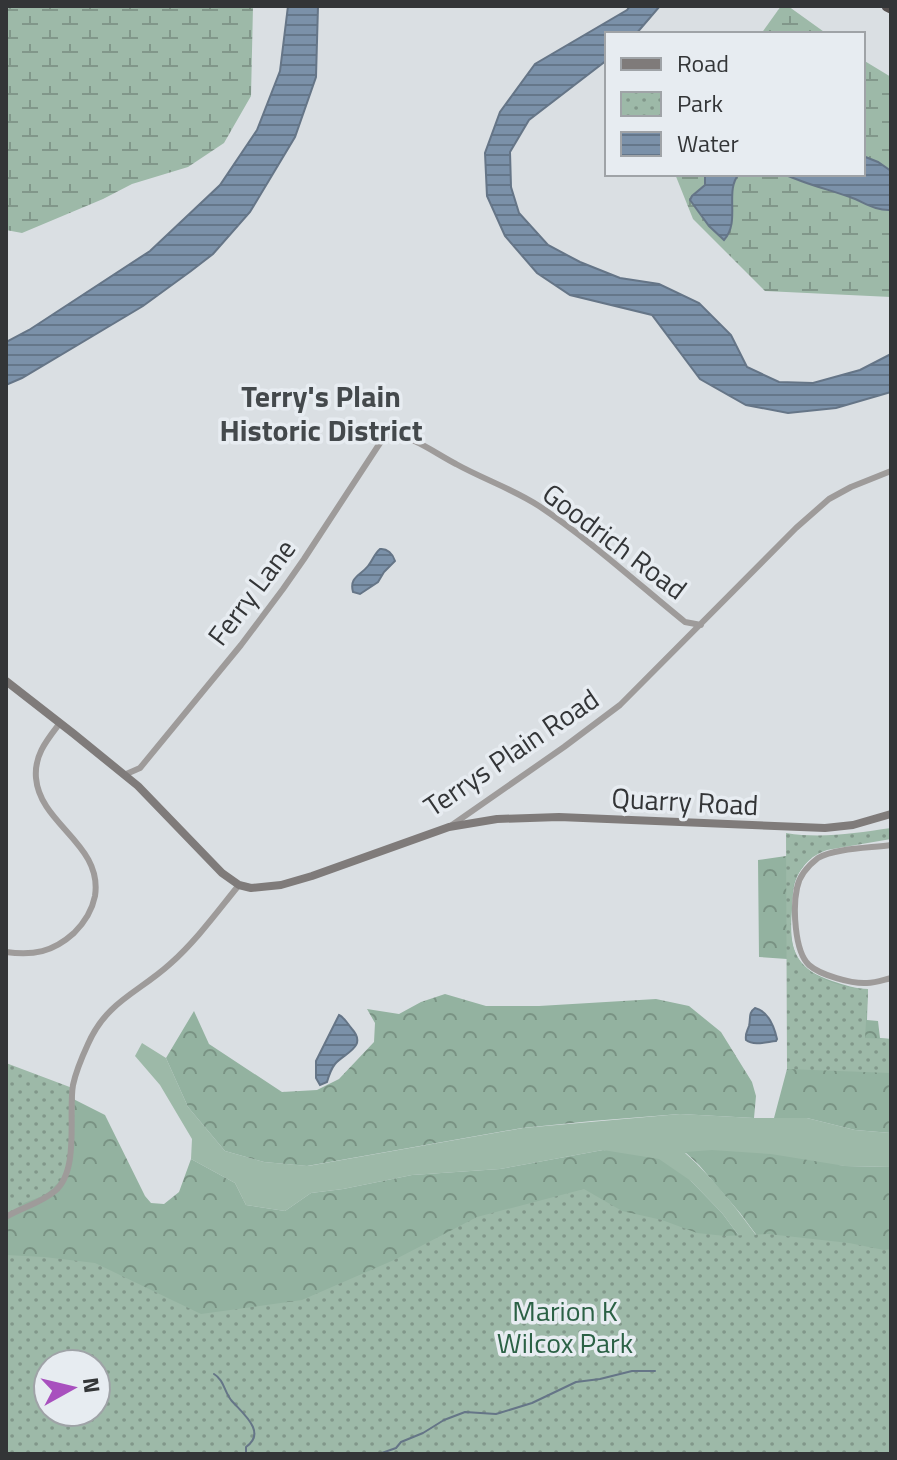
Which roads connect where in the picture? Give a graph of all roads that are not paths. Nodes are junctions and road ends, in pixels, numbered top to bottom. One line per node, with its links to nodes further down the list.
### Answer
1 (389, 435): 3 (street, Goodrich Road); 8 (street, Ferry Lane)
2 (891, 471): 4 (street, Terrys Plain Road)
3 (685, 622): 4 (street, Goodrich Road); 5 (street, Goodrich Road)
4 (701, 625): 5 (street, Terrys Plain Road)
5 (690, 636): 11 (street, Terrys Plain Road)
6 (6, 681): 7 (street)
7 (60, 723): 9 (street); 17 (street)
8 (140, 768): 9 (street, Ferry Lane); 10 (street)
9 (124, 775): 10 (street)
10 (138, 786): 16 (street)
11 (471, 812): 13 (street); 14 (street, Terrys Plain Road)
12 (891, 814): 13 (street, Quarry Road)
13 (475, 823): 14 (street, Quarry Road)
14 (449, 827): 16 (street, Terrys Plain Road)
15 (891, 845): 18 (street)
16 (239, 885): 19 (street)
17 (6, 952)
18 (891, 978)
19 (6, 1217)

